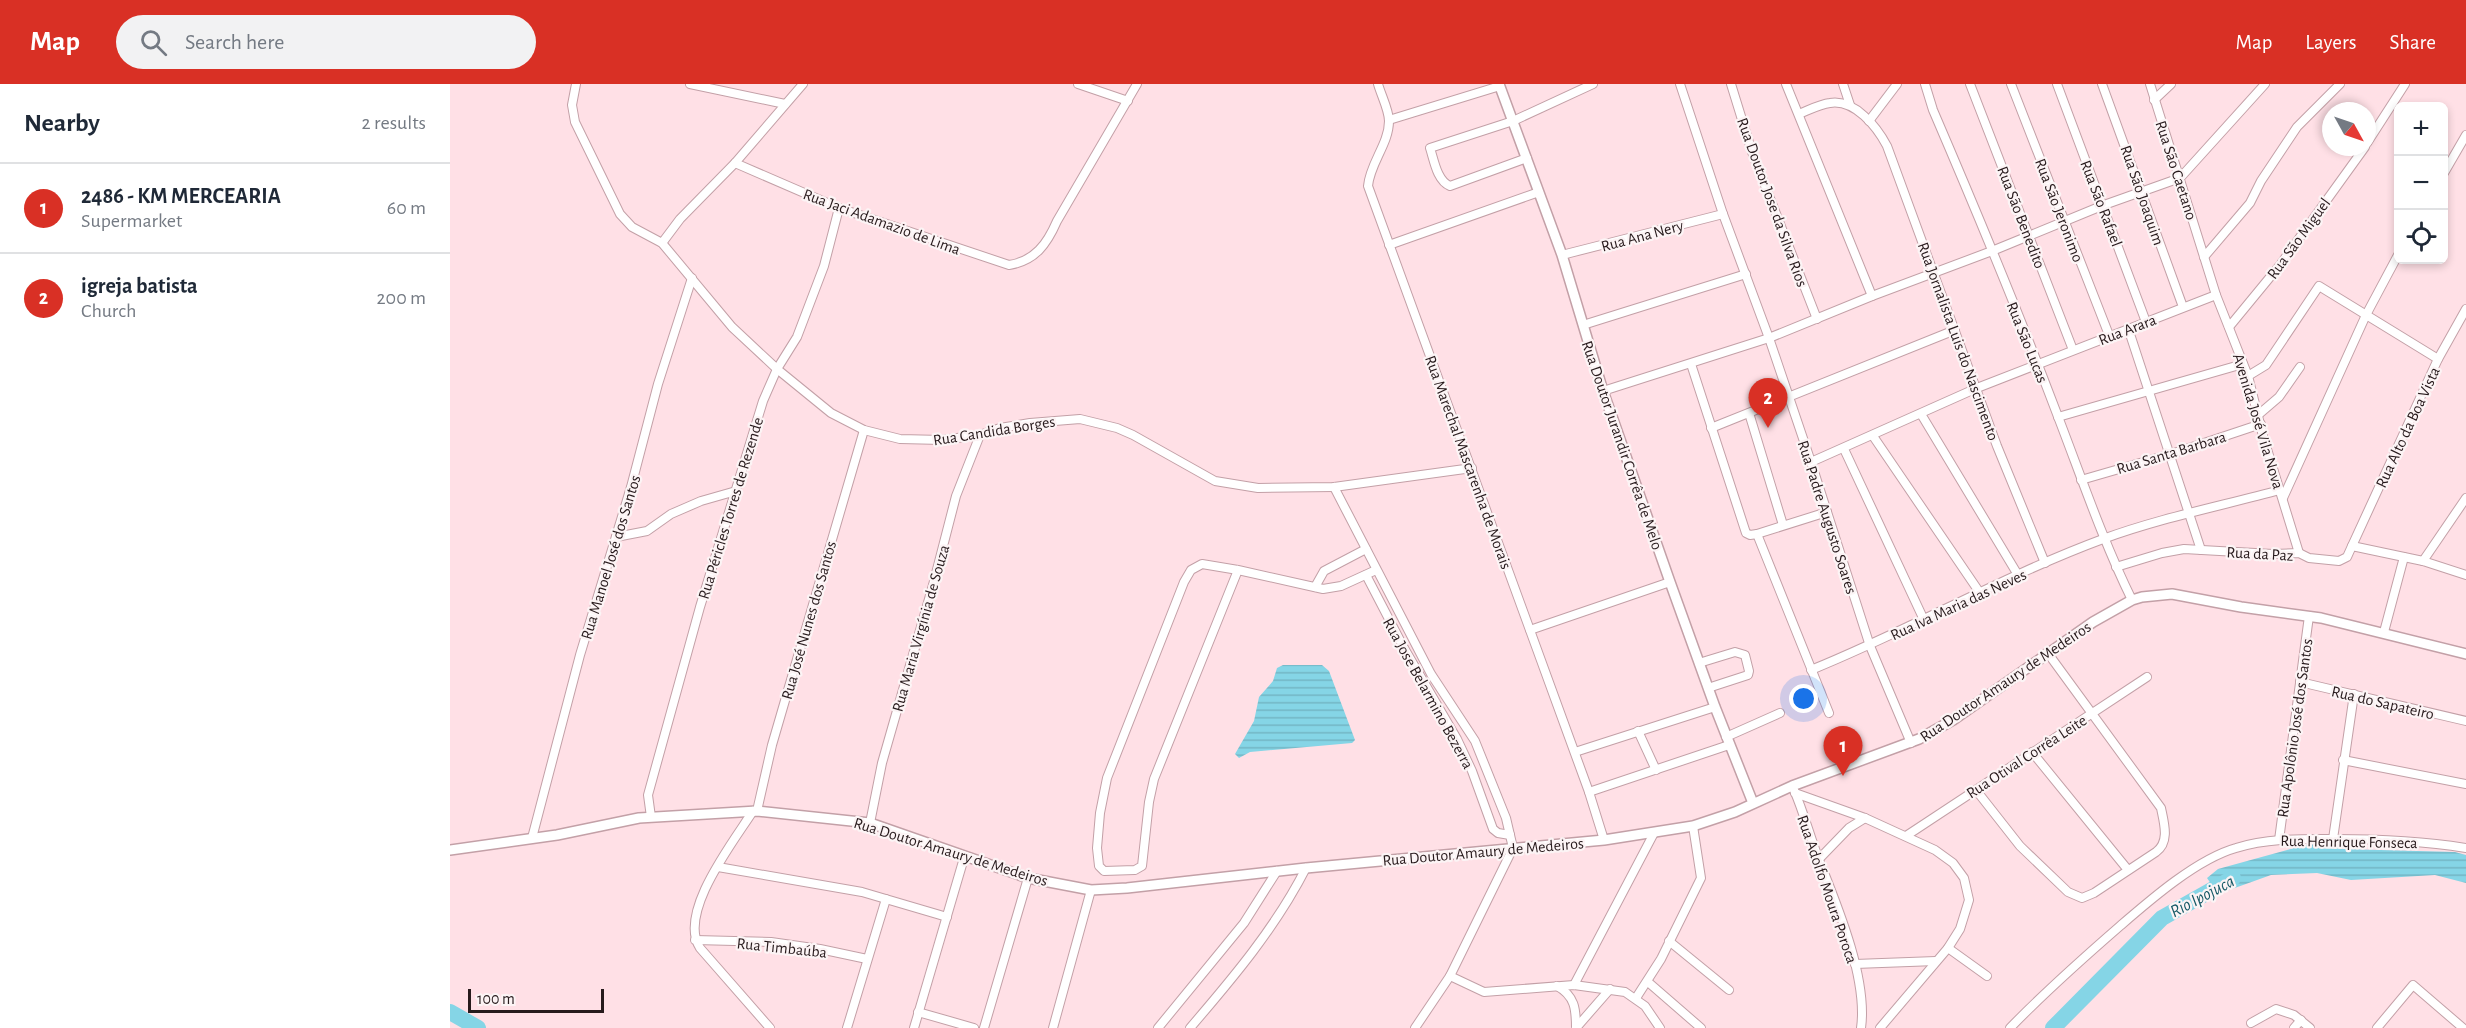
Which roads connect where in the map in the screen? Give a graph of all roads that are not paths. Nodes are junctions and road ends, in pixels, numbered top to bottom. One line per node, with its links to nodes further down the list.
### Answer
1 (576, 84): 46 (street, Rua Candida Borges)
2 (690, 84): 26 (street)
3 (803, 84): 26 (street)
4 (1078, 84): 25 (street)
5 (1137, 84): 25 (street)
6 (1378, 84): 29 (street)
7 (1593, 84): 30 (street)
8 (1680, 84): 43 (street, Rua Padre Augusto Soares)
9 (1731, 84): 60 (street, Rua Doutor Jose da Silva Rios)
10 (1786, 84): 28 (street)
11 (1843, 84): 27 (street)
12 (1897, 84): 31 (street)
13 (1926, 84): 48 (street, Rua São Lucas)
14 (1970, 84): 45 (street, Rua São Benedito)
15 (2011, 84): 44 (street, Rua São Jeronimo)
16 (2057, 84): 41 (street, Rua São Rafael)
17 (2102, 84): 40 (street, Rua São Joaquim)
18 (2150, 84): 24 (street, Rua São Caetano)
19 (2171, 84): 24 (street)
20 (2265, 84): 38 (street)
21 (2405, 84): 32 (street, Rua São Miguel)
22 (1500, 85): 29 (street); 30 (street, Rua Doutor Jurandir Corrêa de Melo)
23 (2338, 85): 50 (street)
24 (2154, 100): 38 (street, Rua São Caetano)
25 (1128, 101): 42 (street, Rua Jaci Adamazio de Lima)
26 (785, 104): 36 (street)
27 (1850, 105): 28 (street); 31 (street, Rua Jornalista Luis do Nascimento)
28 (1799, 114): 56 (street)
29 (1389, 120): 47 (street, Rua Marechal Mascarenha de Morais)
30 (1513, 121): 35 (street, Rua Doutor Jurandir Corrêa de Melo); 35 (street)
31 (1869, 121): 52 (street, Rua Jornalista Luis do Nascimento)
32 (2376, 129)
33 (2466, 135): 37 (street)
34 (2358, 156): 63 (street, Rua São Miguel)
35 (1527, 158): 39 (street, Rua Doutor Jurandir Corrêa de Melo)
36 (735, 163): 42 (street, Rua Jaci Adamazio de Lima); 46 (street)
37 (2448, 166)
38 (2180, 178): 40 (street); 50 (street, Rua São Caetano)
39 (1539, 192): 47 (street); 49 (street, Rua Doutor Jurandir Corrêa de Melo)
40 (2140, 192): 41 (street); 57 (street, Rua São Joaquim)
41 (2104, 205): 44 (street); 61 (street, Rua São Rafael)
42 (839, 208): 74 (street, Rua Péricles Torres de Rezende)
43 (1723, 214): 49 (street, Rua Ana Nery); 53 (street, Rua Padre Augusto Soares)
44 (2064, 221): 45 (street); 66 (street, Rua São Jeronimo)
45 (2030, 235): 48 (street); 68 (street, Rua São Benedito)
46 (662, 243): 54 (street, Rua Candida Borges)
47 (1389, 245): 92 (street, Rua Marechal Mascarenha de Morais)
48 (1992, 251): 52 (street); 72 (street, Rua São Lucas)
49 (1562, 255): 62 (street, Rua Doutor Jurandir Corrêa de Melo)
50 (2204, 257): 55 (street, Avenida José Vila Nova)
51 (2394, 262): 59 (street)
52 (1934, 273): 56 (street); 65 (street, Rua Jornalista Luis do Nascimento)
53 (1746, 274): 62 (street); 67 (street, Rua Padre Augusto Soares)
54 (692, 278): 74 (street, Rua Candida Borges); 102 (street, Rua Manoel José dos Santos)
55 (2216, 295): 57 (street, Rua Arara); 63 (street, Avenida José Vila Nova)
56 (1872, 296): 60 (street)
57 (2183, 307): 61 (street, Rua Arara)
58 (2466, 309): 69 (street, Rua Alto da Boa Vista)
59 (2366, 315): 69 (street); 75 (street); 96 (street)
60 (1817, 319): 67 (street)
61 (2146, 322): 64 (street, Rua Arara)
62 (1583, 325): 77 (street, Rua Doutor Jurandir Corrêa de Melo)
63 (2229, 327): 71 (street, Avenida José Vila Nova)
64 (2128, 328): 66 (street, Rua Arara); 78 (street)
65 (1955, 330): 76 (street, Rua Jornalista Luis do Nascimento); 79 (street)
66 (2109, 335): 68 (street, Rua Arara)
67 (1769, 338): 70 (street); 79 (street, Rua Padre Augusto Soares)
68 (2073, 350): 72 (street, Rua Arara)
69 (2438, 358): 104 (street, Rua Alto da Boa Vista)
70 (1691, 364): 77 (street); 85 (street)
71 (2244, 364): 75 (street, Avenida José Vila Nova); 78 (street)
72 (2038, 365): 76 (street, Rua Arara); 83 (street, Rua São Lucas)
73 (2300, 368): 82 (street)
74 (777, 369): 86 (street, Rua Candida Borges); 95 (street, Rua Péricles Torres de Rezende)
75 (2248, 376): 82 (street, Avenida José Vila Nova)
76 (1977, 388): 81 (street, Rua Arara); 110 (street, Rua Jornalista Luis do Nascimento)
77 (1603, 391): 117 (street, Rua Doutor Jurandir Corrêa de Melo)
78 (2150, 391): 83 (street); 90 (street)
79 (1789, 398): 80 (street); 91 (street, Rua Padre Augusto Soares)
80 (1749, 413): 85 (street); 100 (street)
81 (1920, 414): 88 (street, Rua Arara); 115 (street)
82 (2258, 415): 84 (street, Avenida José Vila Nova)
83 (2058, 417): 93 (street, Rua São Lucas)
84 (2261, 424): 90 (street, Rua Santa Barbara); 96 (street, Avenida José Vila Nova)
85 (1711, 428): 101 (street)
86 (864, 430): 87 (street, Rua Candida Borges); 151 (street, Rua José Nunes dos Santos)
87 (980, 435): 94 (street, Rua Candida Borges); 154 (street, Rua Maria Virgínia de Souza)
88 (1874, 436): 89 (street, Rua Arara); 119 (street)
89 (1844, 449): 91 (street, Rua Arara); 122 (street)
90 (2171, 454): 93 (street, Rua Santa Barbara); 99 (street)
91 (1811, 462): 98 (street, Rua Padre Augusto Soares)
92 (1472, 468): 94 (street, Rua Candida Borges); 123 (street, Rua Marechal Mascarenha de Morais)
93 (2080, 480): 103 (street, Rua São Lucas)
94 (1334, 487): 105 (street)
95 (736, 490): 102 (street); 152 (street, Rua Péricles Torres de Rezende)
96 (2281, 494): 99 (street, Rua Iva Maria das Neves); 107 (street, Avenida José Vila Nova)
97 (2466, 498): 109 (street)
98 (1827, 512): 100 (street); 125 (street, Rua Padre Augusto Soares)
99 (2191, 514): 103 (street, Rua Iva Maria das Neves); 106 (street)
100 (1783, 525): 101 (street)
101 (1757, 534): 129 (street)
102 (616, 537): 159 (street, Rua Manoel José dos Santos)
103 (2105, 539): 110 (street, Rua Iva Maria das Neves); 111 (street, Rua São Lucas)
104 (2352, 546): 107 (street, Rua da Paz); 108 (street)
105 (1366, 549): 113 (street); 118 (street)
106 (2201, 550): 107 (street, Rua da Paz); 111 (street, Rua da Paz)
107 (2299, 553)
108 (2404, 556): 109 (street); 124 (street)
109 (2424, 561): 116 (street)
110 (2045, 563): 115 (street, Rua Iva Maria das Neves)
111 (2116, 567): 120 (street, Rua São Lucas)
112 (1238, 570): 112 (street); 118 (street)
113 (1376, 570): 114 (street); 157 (street)
114 (1366, 575): 118 (street); 157 (street, Rua Jose Belarmino Bezerra)
115 (2018, 575): 119 (street, Rua Iva Maria das Neves)
116 (2466, 575)
117 (1670, 582): 123 (street); 128 (street, Rua Doutor Jurandir Corrêa de Melo)
118 (1315, 587)
119 (1980, 593): 122 (street, Rua Iva Maria das Neves)
120 (2132, 600): 121 (street, Rua Doutor Amaury de Medeiros); 126 (street, Rua Doutor Amaury de Medeiros)
121 (2309, 616): 124 (street, Rua Doutor Amaury de Medeiros); 131 (street, Rua Apolônio José dos Santos)
122 (1924, 620): 125 (street, Rua Iva Maria das Neves)
123 (1530, 630): 142 (street, Rua Marechal Mascarenha de Morais)
124 (2384, 632): 127 (street, Rua Doutor Amaury de Medeiros)
125 (1870, 646): 129 (street, Rua Iva Maria das Neves); 141 (street, Rua Padre Augusto Soares)
126 (2047, 652): 137 (street); 141 (street, Rua Doutor Amaury de Medeiros)
127 (2466, 654)
128 (1699, 663): 132 (street, Rua Doutor Jurandir Corrêa de Melo); 132 (street)
129 (1811, 670): 136 (street)
130 (2147, 676): 137 (street, Rua Otival Corrêa Leite)
131 (2300, 682): 133 (street, Rua do Sapateiro); 162 (street, Rua Apolônio José dos Santos)
132 (1708, 688): 134 (street, Rua Doutor Jurandir Corrêa de Melo)
133 (2354, 694): 138 (street, Rua do Sapateiro); 144 (street)
134 (1715, 707): 139 (street); 140 (street, Rua Doutor Jurandir Corrêa de Melo)
135 (1780, 713): 140 (street)
136 (1829, 713)
137 (2091, 713): 143 (street, Rua Otival Corrêa Leite); 170 (street)
138 (2466, 721)
139 (1638, 731): 142 (street); 145 (street)
140 (1728, 741): 145 (street); 150 (street, Rua Doutor Jurandir Corrêa de Melo)
141 (1911, 743): 147 (street, Rua Doutor Amaury de Medeiros)
142 (1575, 752): 149 (street, Rua Marechal Mascarenha de Morais)
143 (2032, 752): 148 (street, Rua Otival Corrêa Leite); 170 (street)
144 (2343, 760): 146 (street); 160 (street)
145 (1656, 770): 149 (street)
146 (2466, 784)
147 (1794, 790): 150 (street, Rua Doutor Amaury de Medeiros); 153 (street); 167 (street, Rua Adolfo Moura Poroca)
148 (1976, 790): 158 (street, Rua Otival Corrêa Leite); 170 (street)
149 (1589, 792): 161 (street, Rua Marechal Mascarenha de Morais)
150 (1753, 803): 155 (street, Rua Doutor Amaury de Medeiros)
151 (755, 811): 152 (street, Rua Doutor Amaury de Medeiros); 154 (street, Rua Doutor Amaury de Medeiros); 168 (street)
152 (651, 817): 159 (street, Rua Doutor Amaury de Medeiros)
153 (1865, 818): 158 (street); 167 (street)
154 (870, 823): 166 (street, Rua Doutor Amaury de Medeiros)
155 (1693, 826): 156 (street, Rua Doutor Amaury de Medeiros); 177 (street)
156 (1654, 833): 161 (street, Rua Doutor Amaury de Medeiros); 185 (street)
157 (1510, 835): 163 (street)
158 (1906, 836): 178 (street)
159 (532, 838): 165 (street, Rua Doutor Amaury de Medeiros)
160 (2333, 839): 162 (street, Rua Henrique Fonseca); 164 (street, Rua Henrique Fonseca)
161 (1604, 840): 163 (street, Rua Doutor Amaury de Medeiros)
162 (2279, 840): 208 (street, Rua Henrique Fonseca)
163 (1513, 848): 169 (street, Rua Doutor Amaury de Medeiros); 182 (street)
164 (2466, 848)
165 (450, 850)
166 (964, 858): 172 (street, Rua Doutor Amaury de Medeiros); 175 (street)
167 (1819, 859): 181 (street, Rua Adolfo Moura Poroca)
168 (718, 867): 174 (street); 176 (street)
169 (1306, 868): 171 (street, Rua Doutor Amaury de Medeiros); 201 (street)
170 (2127, 870)
171 (1277, 871): 173 (street, Rua Doutor Amaury de Medeiros); 200 (street)
172 (1028, 878): 173 (street, Rua Doutor Amaury de Medeiros); 198 (street)
173 (1091, 890): 199 (street)
174 (886, 899): 175 (street); 179 (street)
175 (947, 917): 190 (street)
176 (695, 940): 179 (street, Rua Timbaúba); 194 (street)
177 (1669, 941): 184 (street); 188 (street)
178 (1948, 948): 180 (street); 183 (street)
179 (867, 959): 195 (street)
180 (1936, 961): 181 (street); 207 (street)
181 (1855, 964): 206 (street, Rua Adolfo Moura Poroca)
182 (1450, 976): 186 (street); 202 (street)
183 (1987, 976)
184 (1648, 982): 189 (street); 205 (street)
185 (1574, 985): 186 (street); 187 (street)
186 (1557, 986): 203 (street)
187 (1610, 989): 189 (street); 203 (street)
188 (1729, 990)
189 (1636, 998): 204 (street)
190 (918, 1012): 196 (street); 197 (street)
191 (2301, 1020): 192 (street); 209 (street); 210 (street)
192 (2251, 1023)
193 (2463, 1026): 211 (street)
194 (770, 1028)
195 (847, 1028)
196 (914, 1028)
197 (974, 1028)
198 (984, 1028)
199 (1053, 1028)
200 (1158, 1028)
201 (1190, 1028)
202 (1416, 1028)
203 (1576, 1028)
204 (1660, 1028)
205 (1701, 1028)
206 (1861, 1028)
207 (1880, 1028)
208 (2010, 1028)
209 (2294, 1028)
210 (2310, 1028)
211 (2377, 1028)

